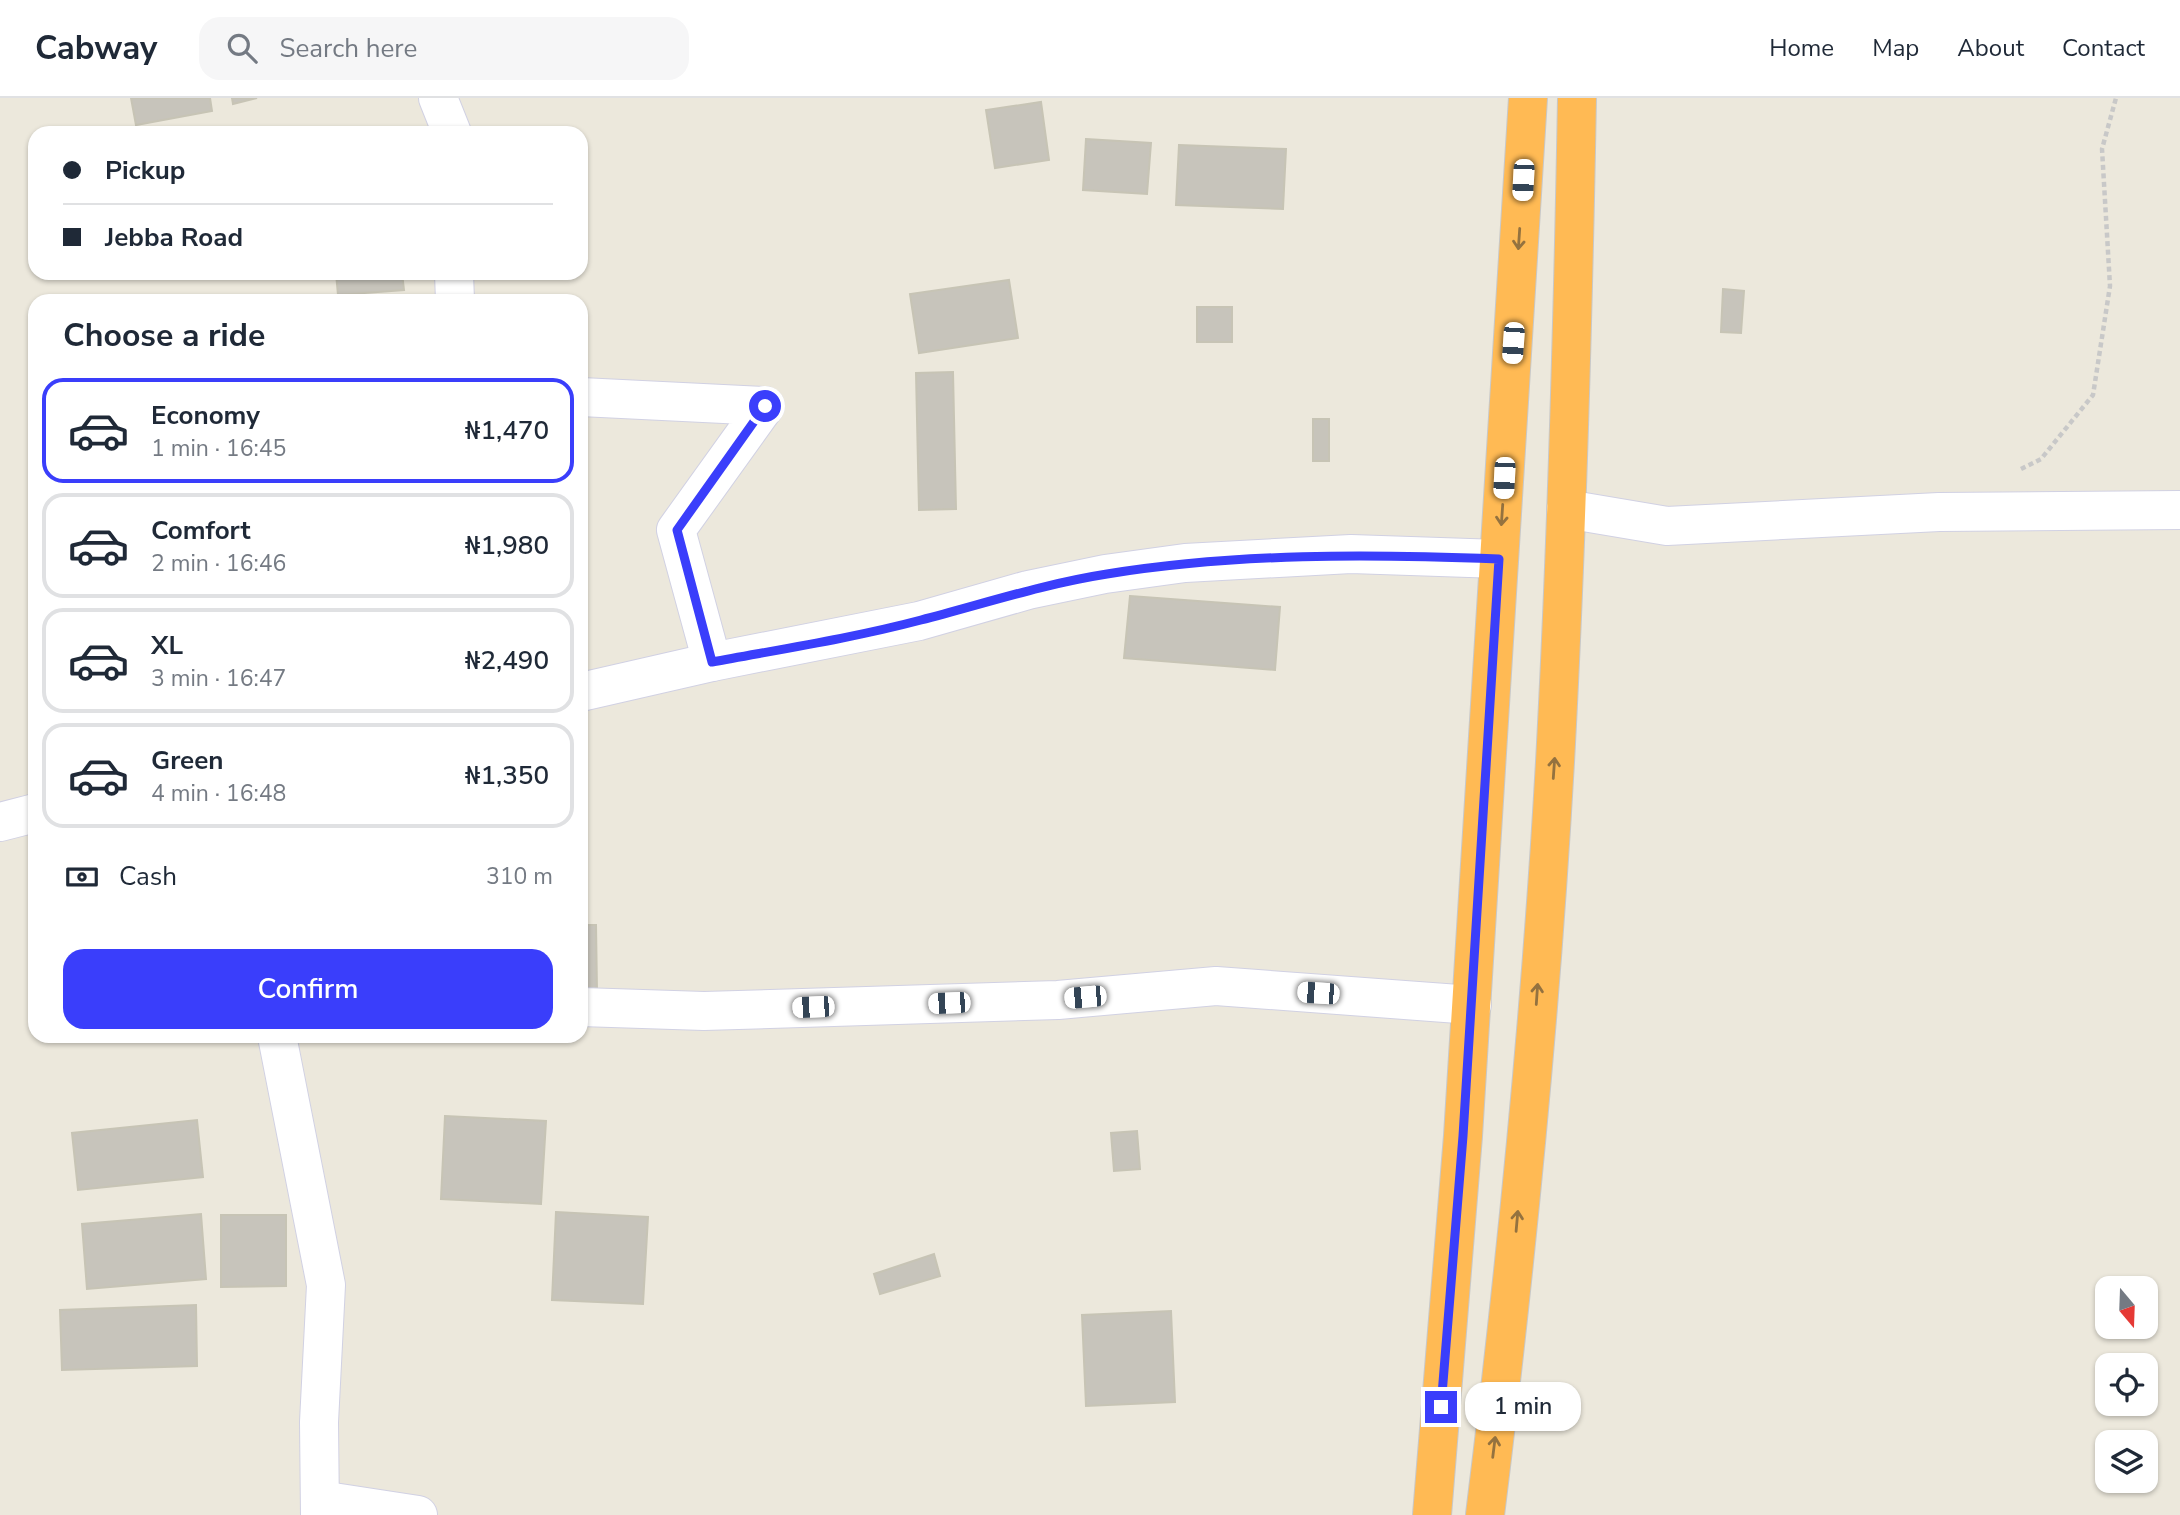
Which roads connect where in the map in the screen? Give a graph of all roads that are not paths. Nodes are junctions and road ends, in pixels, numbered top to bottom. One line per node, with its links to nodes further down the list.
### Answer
1 (438, 98): 4 (street)
2 (1528, 98): 8 (highway, one-way to 8)
3 (1577, 98): 6 (highway)
4 (449, 126)
5 (588, 397): 9 (street)
6 (1566, 509): 7 (street); 19 (highway, one-way to 6)
7 (2180, 510)
8 (1499, 559): 9 (street); 13 (highway)
9 (712, 662): 10 (street)
10 (588, 690)
11 (28, 815): 12 (street)
12 (0, 822)
13 (1472, 1005): 14 (street); 18 (highway)
14 (588, 1007)
15 (278, 1043): 16 (street)
16 (320, 1508): 17 (street)
17 (418, 1515)
18 (1433, 1515)
19 (1485, 1515)

